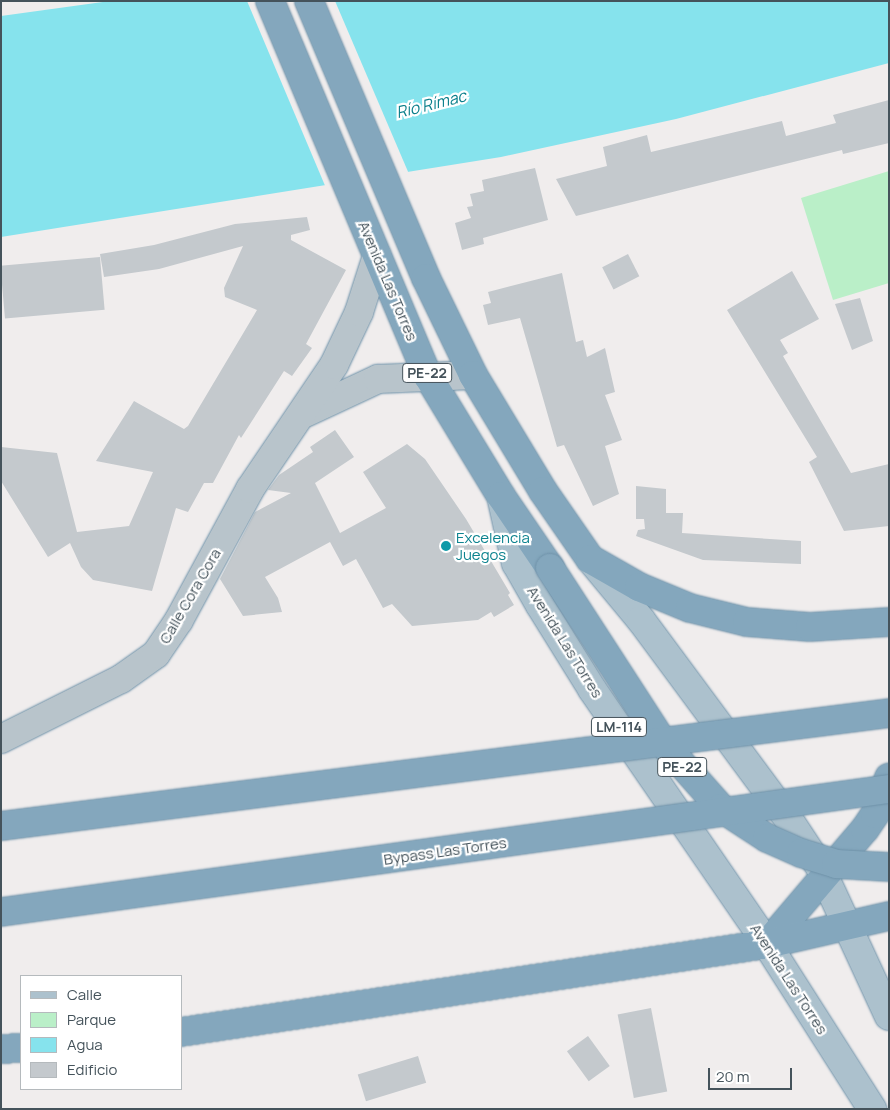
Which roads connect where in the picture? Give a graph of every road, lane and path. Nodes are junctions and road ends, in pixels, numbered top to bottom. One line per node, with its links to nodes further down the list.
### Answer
1 (270, 1): 3 (highway, Avenida Las Torres / PE-22)
2 (308, 1): 4 (highway, PE-22)
3 (374, 248): 5 (highway, Avenida Las Torres / PE-22); 6 (street, Calle Cora Cora)
4 (472, 375): 5 (street, Calle Cora Cora); 8 (highway, PE-22)
5 (428, 376): 6 (street, Calle Cora Cora); 7 (highway, Avenida Las Torres / PE-22)
6 (303, 414): 11 (street, Calle Cora Cora)
7 (501, 496): 15 (highway, PE-22, bridge); 20 (main road, Avenida Las Torres / LM-114)
8 (590, 559): 9 (highway, PE-22); 16 (main road)
9 (889, 622)
10 (889, 713): 14 (highway, bridge)
11 (1, 739)
12 (889, 778): 16 (highway)
13 (889, 789): 17 (highway, Bypass Las Torres, bridge)
14 (1, 826)
15 (889, 867)
16 (823, 874): 19 (main road); 20 (highway)
17 (1, 912)
18 (889, 916): 19 (highway)
19 (848, 925): 20 (highway); 21 (main road)
20 (767, 944): 22 (highway); 25 (main road, Avenida Las Torres / LM-114)
21 (889, 1016)
22 (182, 1032)
23 (20, 1048): 24 (highway)
24 (1, 1049)
25 (872, 1109)

